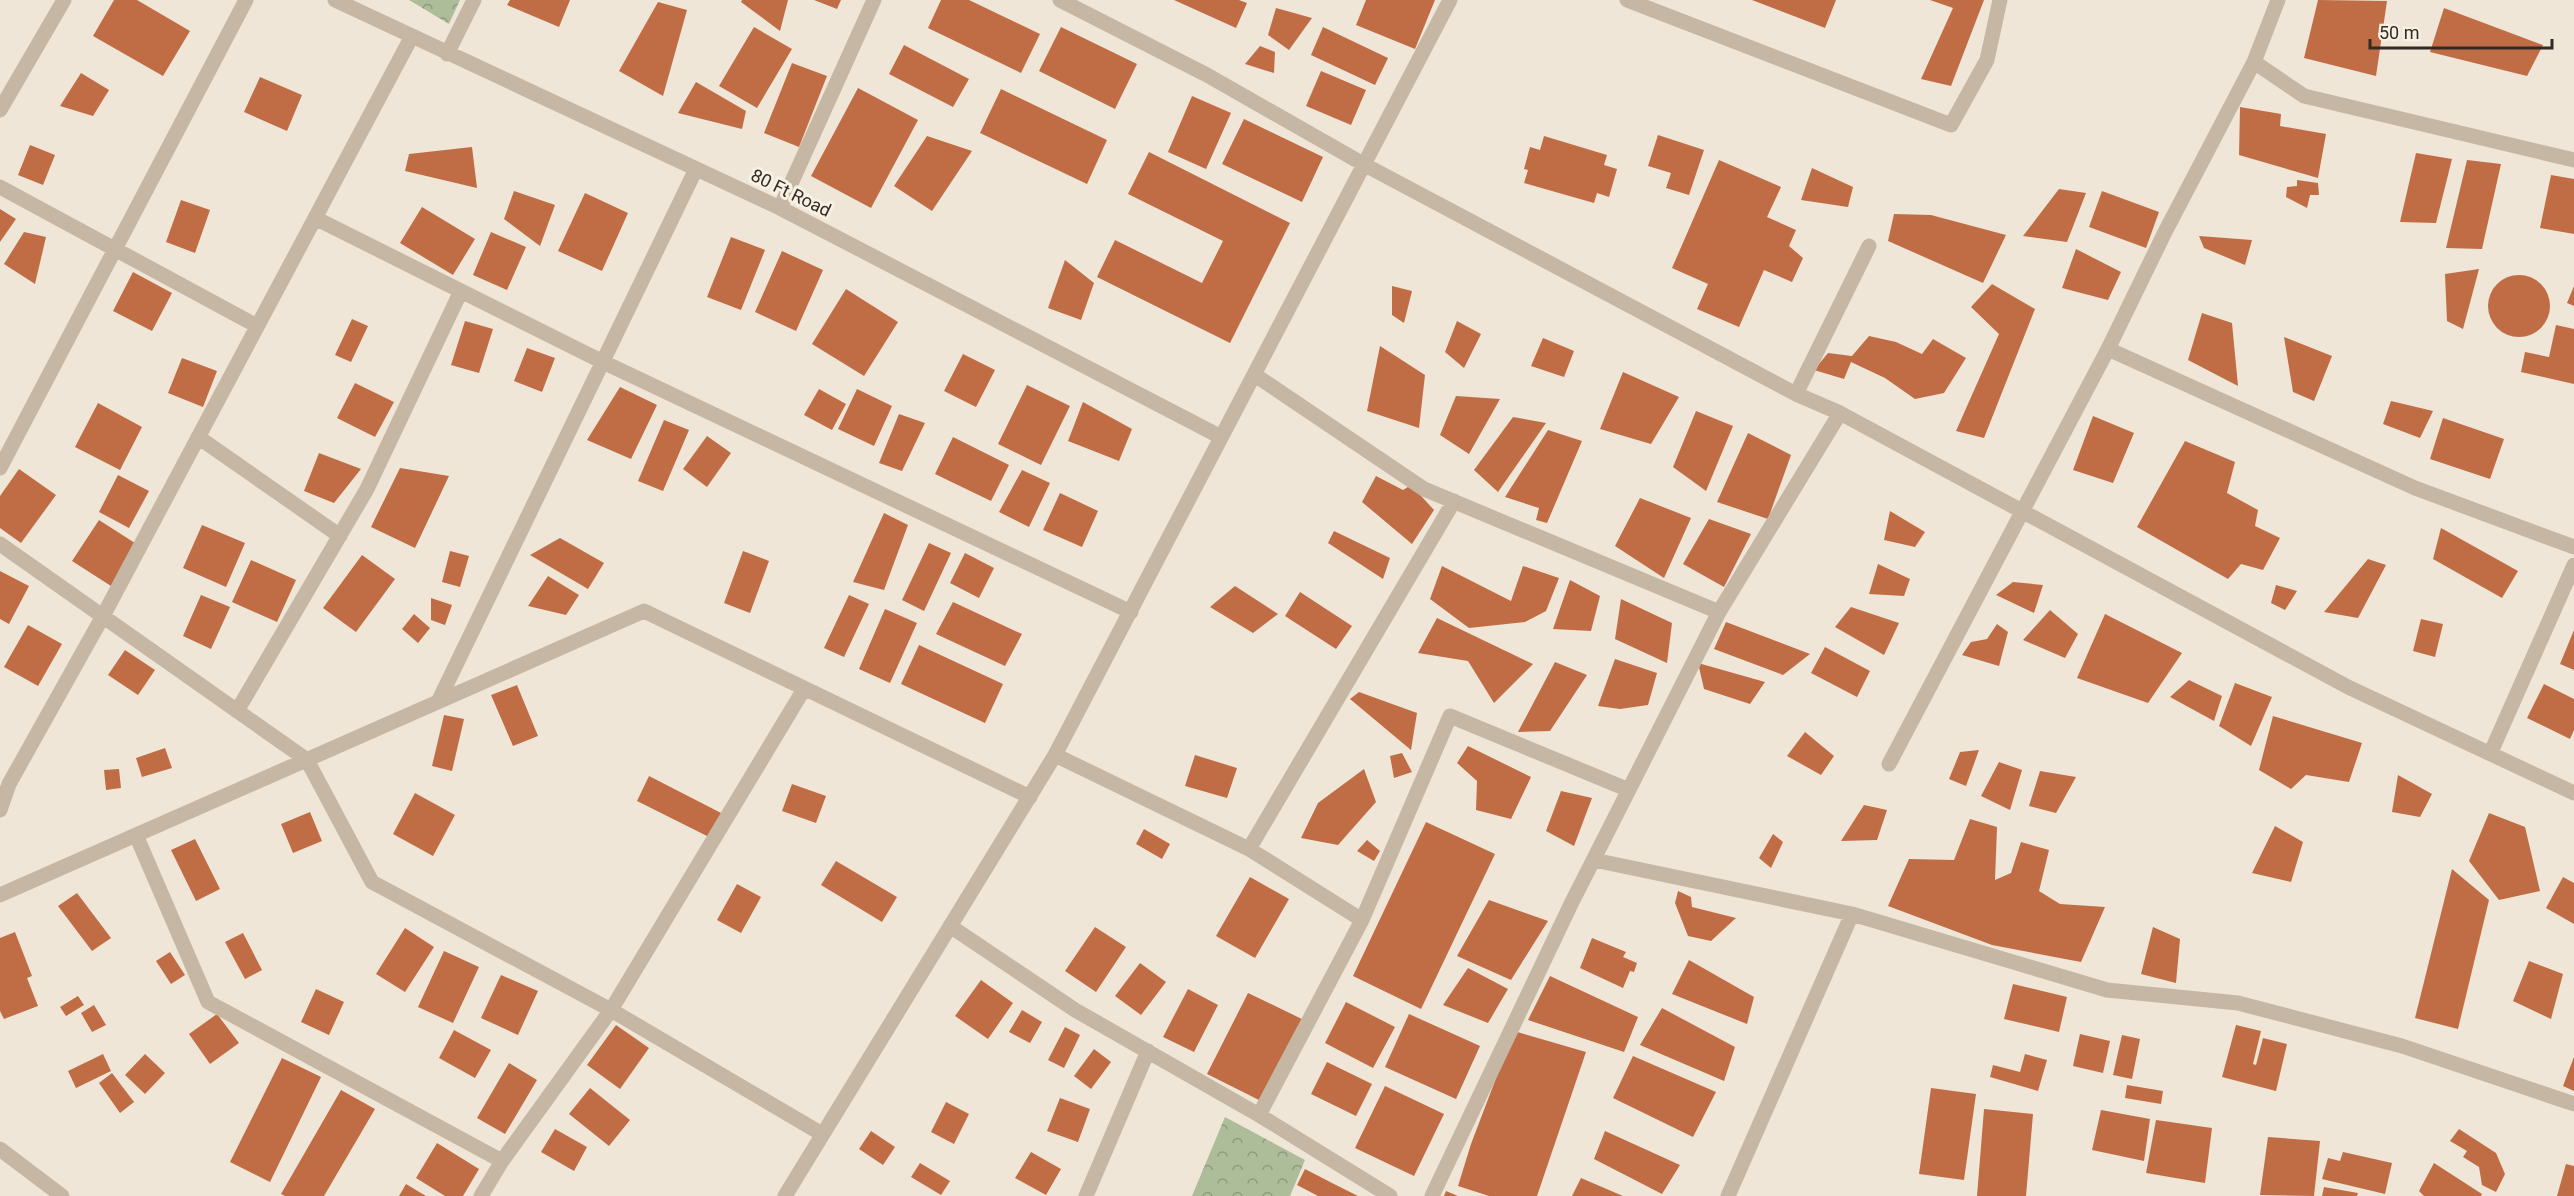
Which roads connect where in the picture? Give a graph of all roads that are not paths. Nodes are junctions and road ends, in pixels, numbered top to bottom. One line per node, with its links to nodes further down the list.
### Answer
1 (64, 0): 14 (street)
2 (246, 0): 22 (street)
3 (335, 0): 11 (street, 80 Ft Road)
4 (474, 0): 12 (street)
5 (874, 0): 19 (street)
6 (1060, 0): 16 (street)
7 (1450, 0): 16 (street)
8 (1627, 0): 9 (street)
9 (2000, 0)
10 (2278, 0): 13 (street)
11 (412, 36): 12 (street, 80 Ft Road); 20 (street)
12 (447, 54): 17 (street, 80 Ft Road)
13 (2254, 62): 15 (street); 25 (street)
14 (0, 110)
15 (2574, 160)
16 (1365, 165): 27 (street); 28 (street)
17 (696, 169): 19 (street, 80 Ft Road); 26 (street)
18 (0, 187): 22 (street)
19 (780, 208): 31 (street, 80 Ft Road)
20 (315, 218): 23 (street); 24 (street)
21 (1869, 246): 28 (street)
22 (115, 249): 24 (street); 32 (street)
23 (460, 291): 26 (street); 35 (street)
24 (257, 326): 30 (street)
25 (2108, 350): 34 (street); 37 (street)
26 (603, 362): 39 (street); 43 (street)
27 (1255, 375): 31 (street); 33 (street)
28 (1796, 394): 29 (street)
29 (1840, 413): 34 (street); 40 (street)
30 (198, 437): 35 (street); 41 (street)
31 (1221, 437): 39 (street)
32 (0, 468)
33 (1454, 501): 40 (street); 55 (street)
34 (2021, 511): 45 (street); 48 (street)
35 (340, 536): 44 (street)
36 (0, 544): 41 (street)
37 (2574, 547)
38 (2574, 564): 45 (street)
39 (1131, 612): 46 (street)
40 (1719, 612): 50 (street)
41 (103, 616): 44 (street); 49 (street)
42 (804, 689): 43 (street); 52 (street); 61 (street)
43 (438, 702): 47 (street)
44 (237, 711): 47 (street)
45 (2491, 752): 51 (street)
46 (1055, 754): 52 (street); 55 (street)
47 (307, 760): 54 (street); 61 (street)
48 (1889, 764)
49 (4, 781): 53 (street)
50 (1629, 790): 56 (street); 59 (street)
51 (2574, 793)
52 (1030, 797): 60 (street)
53 (0, 810)
54 (136, 835): 57 (street); 67 (street)
55 (1249, 849): 59 (street)
56 (1594, 860): 58 (street); 73 (street)
57 (0, 895)
58 (1852, 914): 63 (street); 74 (street)
59 (1362, 920): 64 (street)
60 (950, 926): 62 (street); 65 (street)
61 (611, 1010): 65 (street); 67 (street)
62 (1148, 1051): 64 (street); 71 (street)
63 (2574, 1104)
64 (1259, 1115): 72 (street)
65 (822, 1134): 70 (street)
66 (0, 1149): 68 (street)
67 (502, 1161): 69 (street)
68 (62, 1196)
69 (481, 1196)
70 (784, 1196)
71 (1086, 1196)
72 (1390, 1196)
73 (1432, 1196)
74 (1728, 1196)

